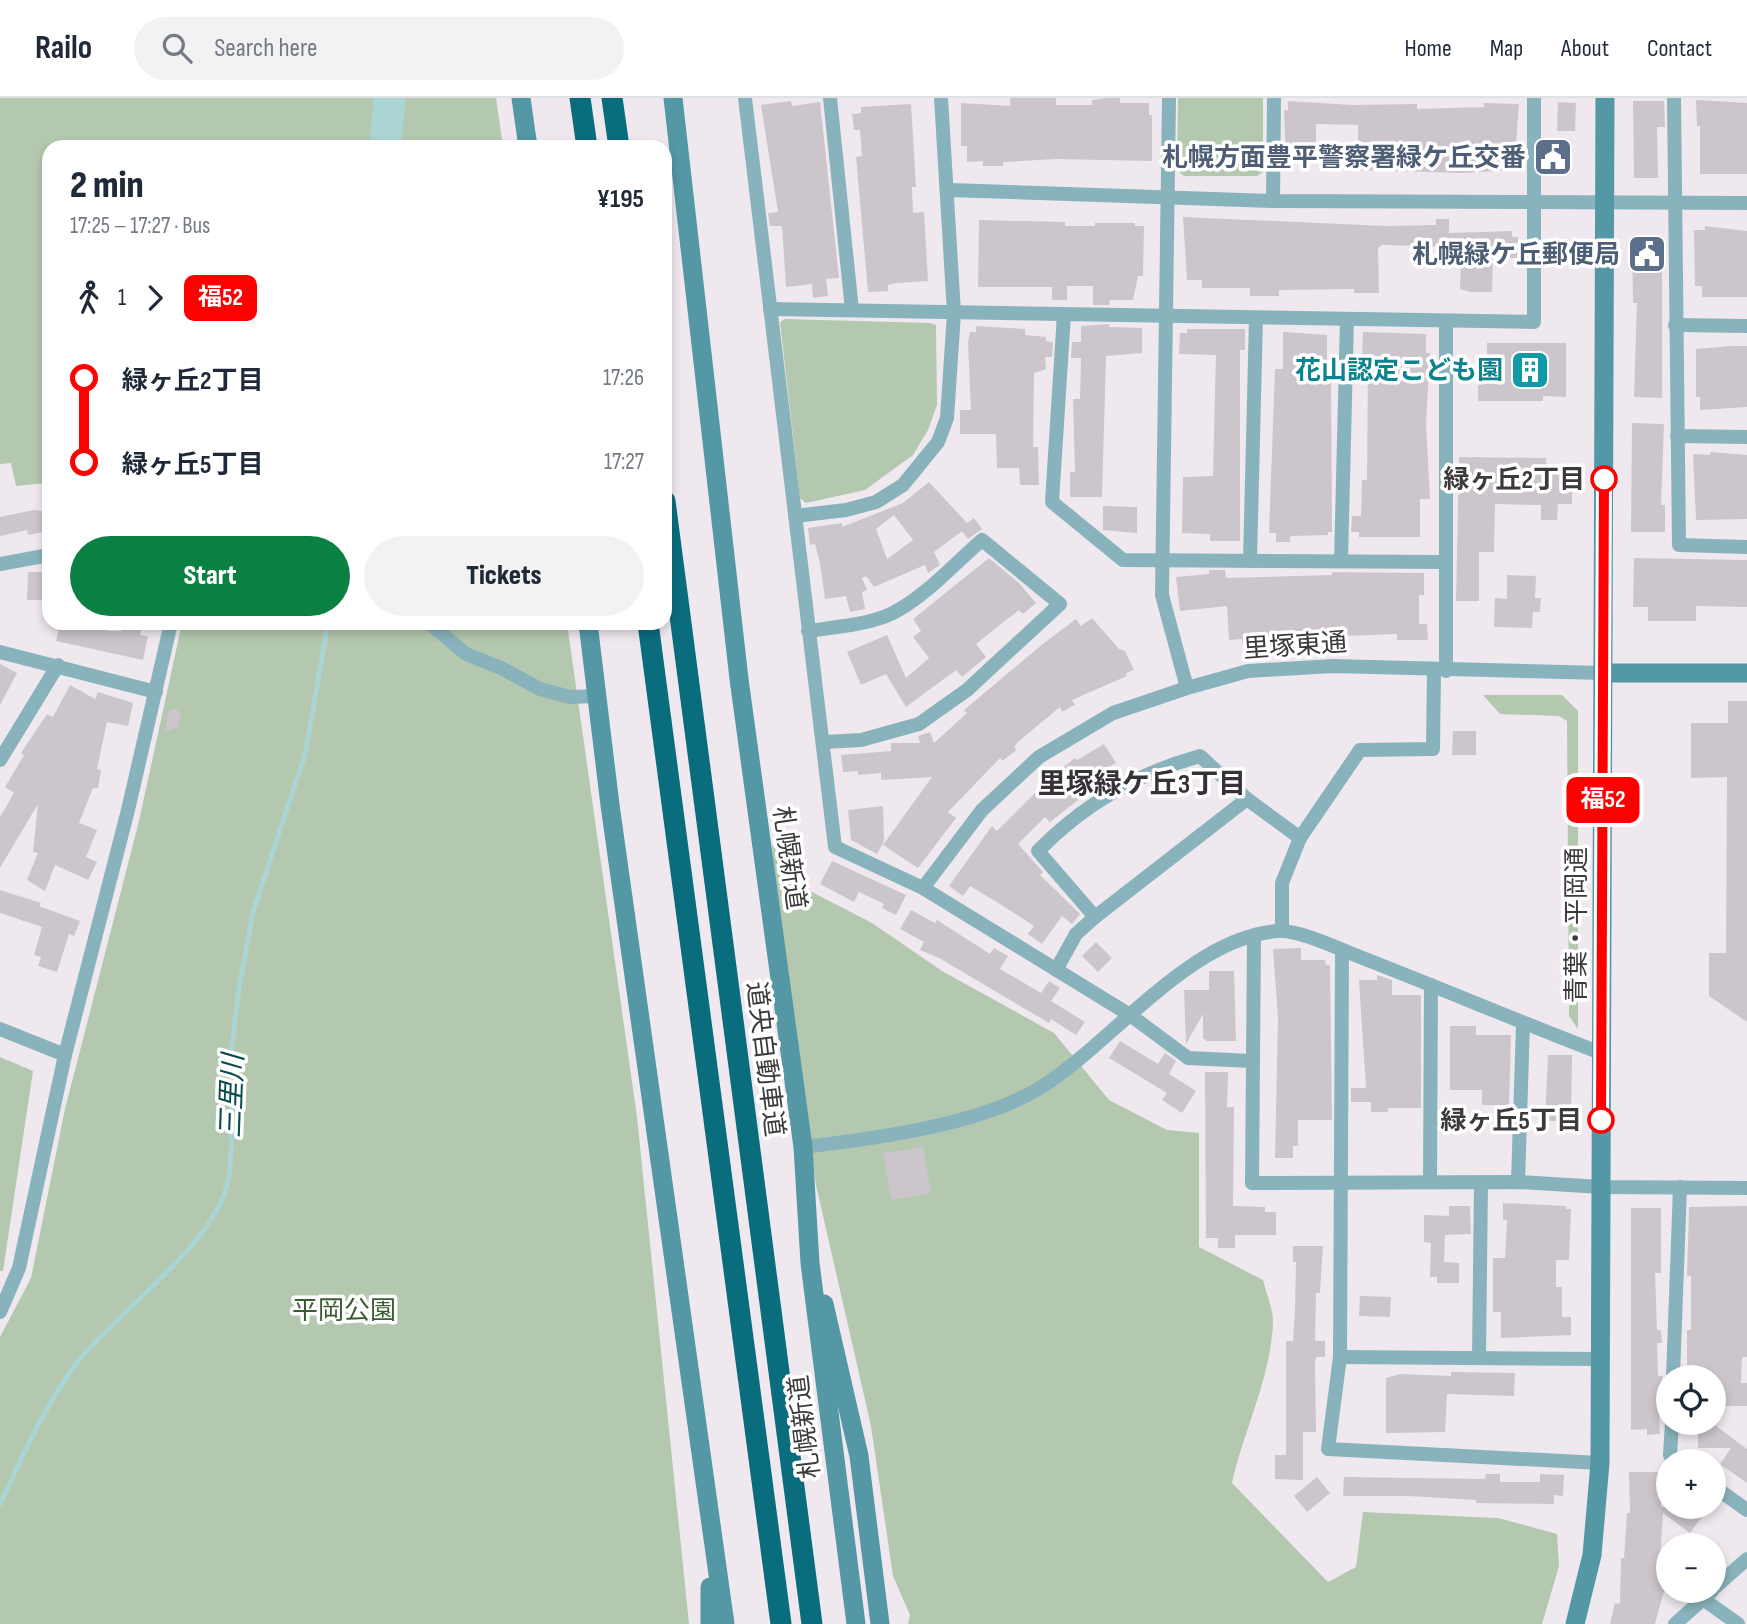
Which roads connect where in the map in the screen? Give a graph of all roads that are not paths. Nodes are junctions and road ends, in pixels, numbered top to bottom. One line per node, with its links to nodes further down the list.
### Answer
1 (521, 98): 13 (street)
2 (580, 98): 14 (highway)
3 (612, 98): 15 (highway)
4 (673, 98): 74 (street, 札幌新道)
5 (745, 98): 23 (street)
6 (830, 98): 24 (street)
7 (941, 98): 16 (street)
8 (1168, 98): 17 (street)
9 (1274, 98): 19 (street)
10 (1534, 98): 18 (street)
11 (1605, 98): 21 (street, 青葉・平岡通)
12 (1674, 98): 20 (street)
13 (527, 140)
14 (586, 140)
15 (618, 140)
16 (949, 190): 17 (street); 25 (street)
17 (1168, 196): 19 (street); 27 (street)
18 (1535, 200): 19 (street); 21 (street); 30 (street)
19 (1273, 201)
20 (1674, 202): 21 (street); 22 (street); 31 (street)
21 (1605, 203): 52 (street, 青葉・平岡通)
22 (1747, 203)
23 (769, 309): 24 (street); 35 (street)
24 (852, 310): 25 (street)
25 (954, 313): 26 (street); 35 (street)
26 (1064, 314): 27 (street); 41 (street)
27 (1166, 316): 28 (street); 41 (street)
28 (1256, 318): 29 (street); 39 (street)
29 (1347, 320): 30 (street); 40 (street)
30 (1446, 321): 42 (street)
31 (1675, 325): 32 (street); 33 (street)
32 (1747, 326)
33 (1677, 436): 34 (street); 36 (street)
34 (1747, 437)
35 (795, 516): 48 (street)
36 (1747, 547)
37 (672, 554): 99 (highway, 道央自動車道)
38 (42, 556): 43 (street)
39 (1250, 561): 40 (street); 41 (street)
40 (1341, 561): 42 (street)
41 (1162, 562): 54 (street)
42 (1445, 562): 51 (street)
43 (0, 564)
44 (169, 630): 55 (street)
45 (437, 630): 56 (street)
46 (589, 630): 56 (street)
47 (649, 630): 98 (highway)
48 (808, 631): 57 (street); 57 (street)
49 (0, 652): 50 (street)
50 (58, 665): 55 (street); 58 (street)
51 (1440, 671): 52 (street, 里塚東通); 54 (street, 里塚東通); 60 (street)
52 (1603, 673): 53 (street, 里塚東通); 71 (street, 青葉・平岡通)
53 (1747, 673)
54 (1187, 688): 61 (street, 里塚東通)
55 (156, 692): 72 (street)
56 (597, 696): 90 (street)
57 (824, 742): 61 (street)
58 (0, 760)
59 (1247, 799): 60 (street); 62 (street); 62 (street)
60 (1300, 838): 63 (street)
61 (923, 888): 66 (street)
62 (1094, 917): 66 (street)
63 (1282, 931): 64 (street); 65 (street)
64 (1254, 936): 68 (street); 73 (street)
65 (1342, 951): 67 (street); 75 (street)
66 (1056, 970): 68 (street)
67 (1431, 985): 69 (street); 76 (street)
68 (1130, 1015): 73 (street); 74 (street)
69 (1523, 1023): 71 (street); 78 (street)
70 (0, 1029): 72 (street)
71 (1601, 1054): 79 (street, 青葉・平岡通)
72 (65, 1055): 83 (street)
73 (1251, 1060): 75 (street)
74 (803, 1147): 82 (street, 札幌新道)
75 (1342, 1182): 76 (street); 84 (street)
76 (1430, 1182): 77 (street)
77 (1481, 1182): 78 (street); 85 (street)
78 (1518, 1182): 79 (street)
79 (1601, 1187): 80 (street); 86 (street, 青葉・平岡通)
80 (1680, 1187): 81 (street); 87 (street)
81 (1747, 1188)
82 (810, 1264): 100 (street, 札幌新道); 101 (street)
83 (0, 1312)
84 (1340, 1357): 85 (street); 88 (street)
85 (1479, 1358): 86 (street)
86 (1601, 1359): 88 (street, 青葉・平岡通)
87 (1673, 1365)
88 (1600, 1463): 102 (street, 青葉・平岡通)
89 (1726, 1495): 91 (street)
90 (710, 1507): 96 (street); 97 (street)
91 (1747, 1510)
92 (1747, 1559): 93 (street)
93 (1726, 1578)
94 (1698, 1603): 103 (street)
95 (1718, 1603): 104 (street)
96 (710, 1624)
97 (725, 1624)
98 (781, 1624)
99 (812, 1624)
100 (856, 1624)
101 (880, 1624)
102 (1575, 1624)
103 (1675, 1624)
104 (1738, 1624)

